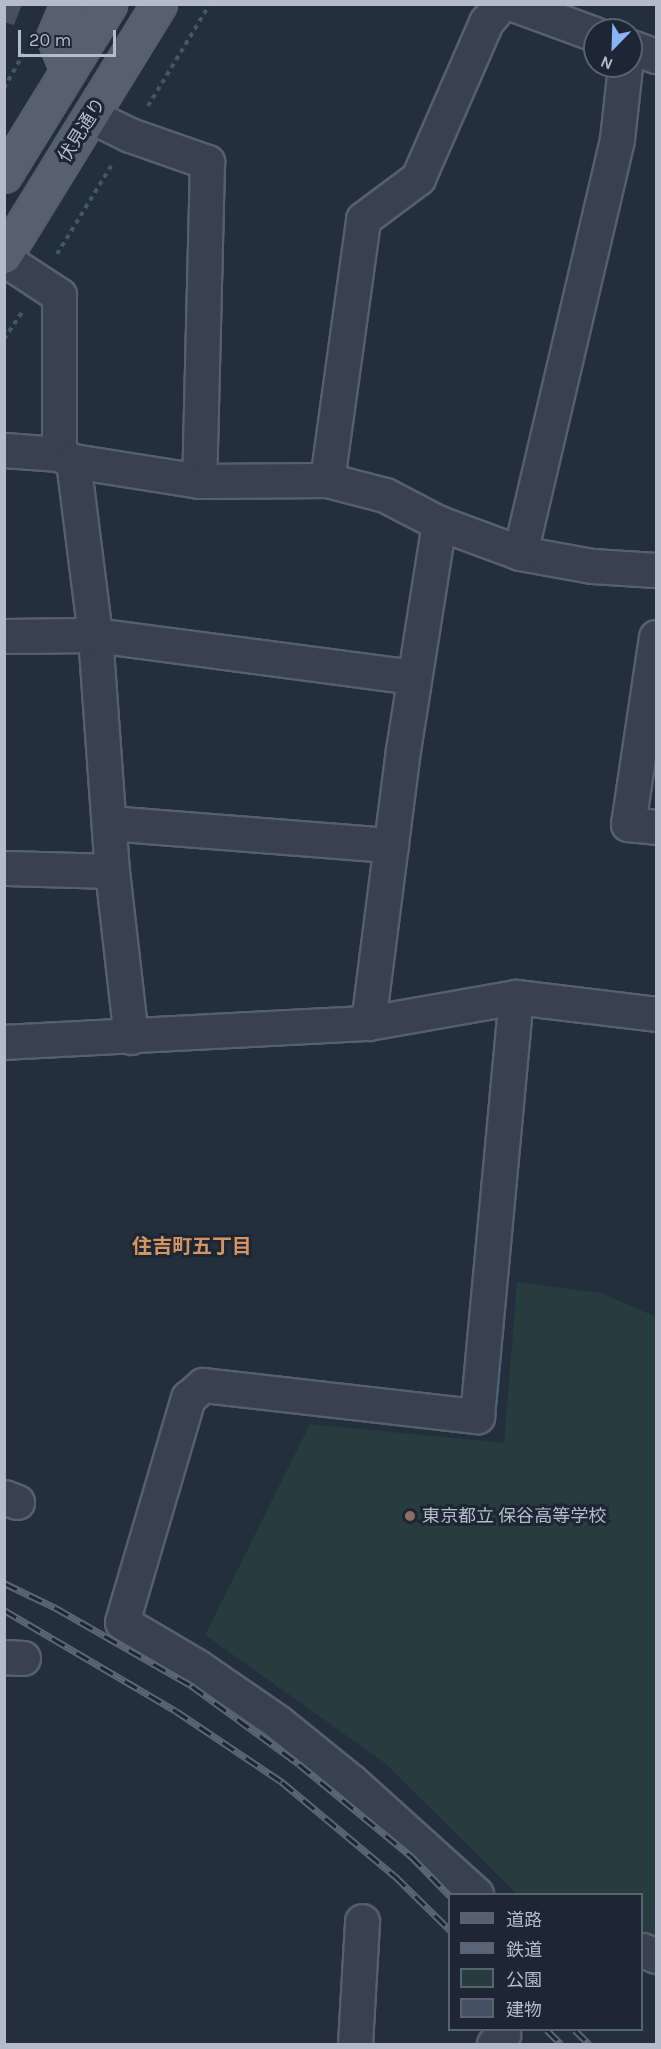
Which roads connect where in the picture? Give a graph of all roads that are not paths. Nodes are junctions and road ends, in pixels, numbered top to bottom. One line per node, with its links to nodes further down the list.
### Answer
1 (68, 4): 7 (main road)
2 (110, 4): 7 (main road)
3 (159, 4): 9 (main road, 伏見通り)
4 (501, 4): 14 (street)
5 (513, 4): 6 (street)
6 (583, 30)
7 (68, 72): 10 (main road)
8 (624, 78): 17 (street)
9 (91, 116): 11 (main road, 伏見通り); 15 (street)
10 (4, 176)
11 (4, 258): 13 (street)
12 (4, 450): 13 (street)
13 (66, 458): 15 (street); 19 (street)
14 (327, 480): 15 (street); 16 (street)
15 (199, 481)
16 (439, 523): 17 (street); 22 (street)
17 (520, 553): 18 (street)
18 (657, 570)
19 (95, 635): 20 (street); 22 (street); 23 (street)
20 (4, 636)
21 (657, 638): 24 (street)
22 (414, 677): 25 (street)
23 (108, 823): 25 (street); 27 (street)
24 (657, 827)
25 (391, 845): 30 (street)
26 (4, 868): 27 (street)
27 (112, 871): 31 (street)
28 (516, 997): 29 (street); 30 (street); 33 (street)
29 (657, 1014)
30 (368, 1023): 31 (street)
31 (131, 1037): 32 (street)
32 (4, 1042)
33 (475, 1893)
34 (362, 1921): 37 (street)
35 (643, 1950): 36 (street)
36 (657, 1956)
37 (355, 2044)

